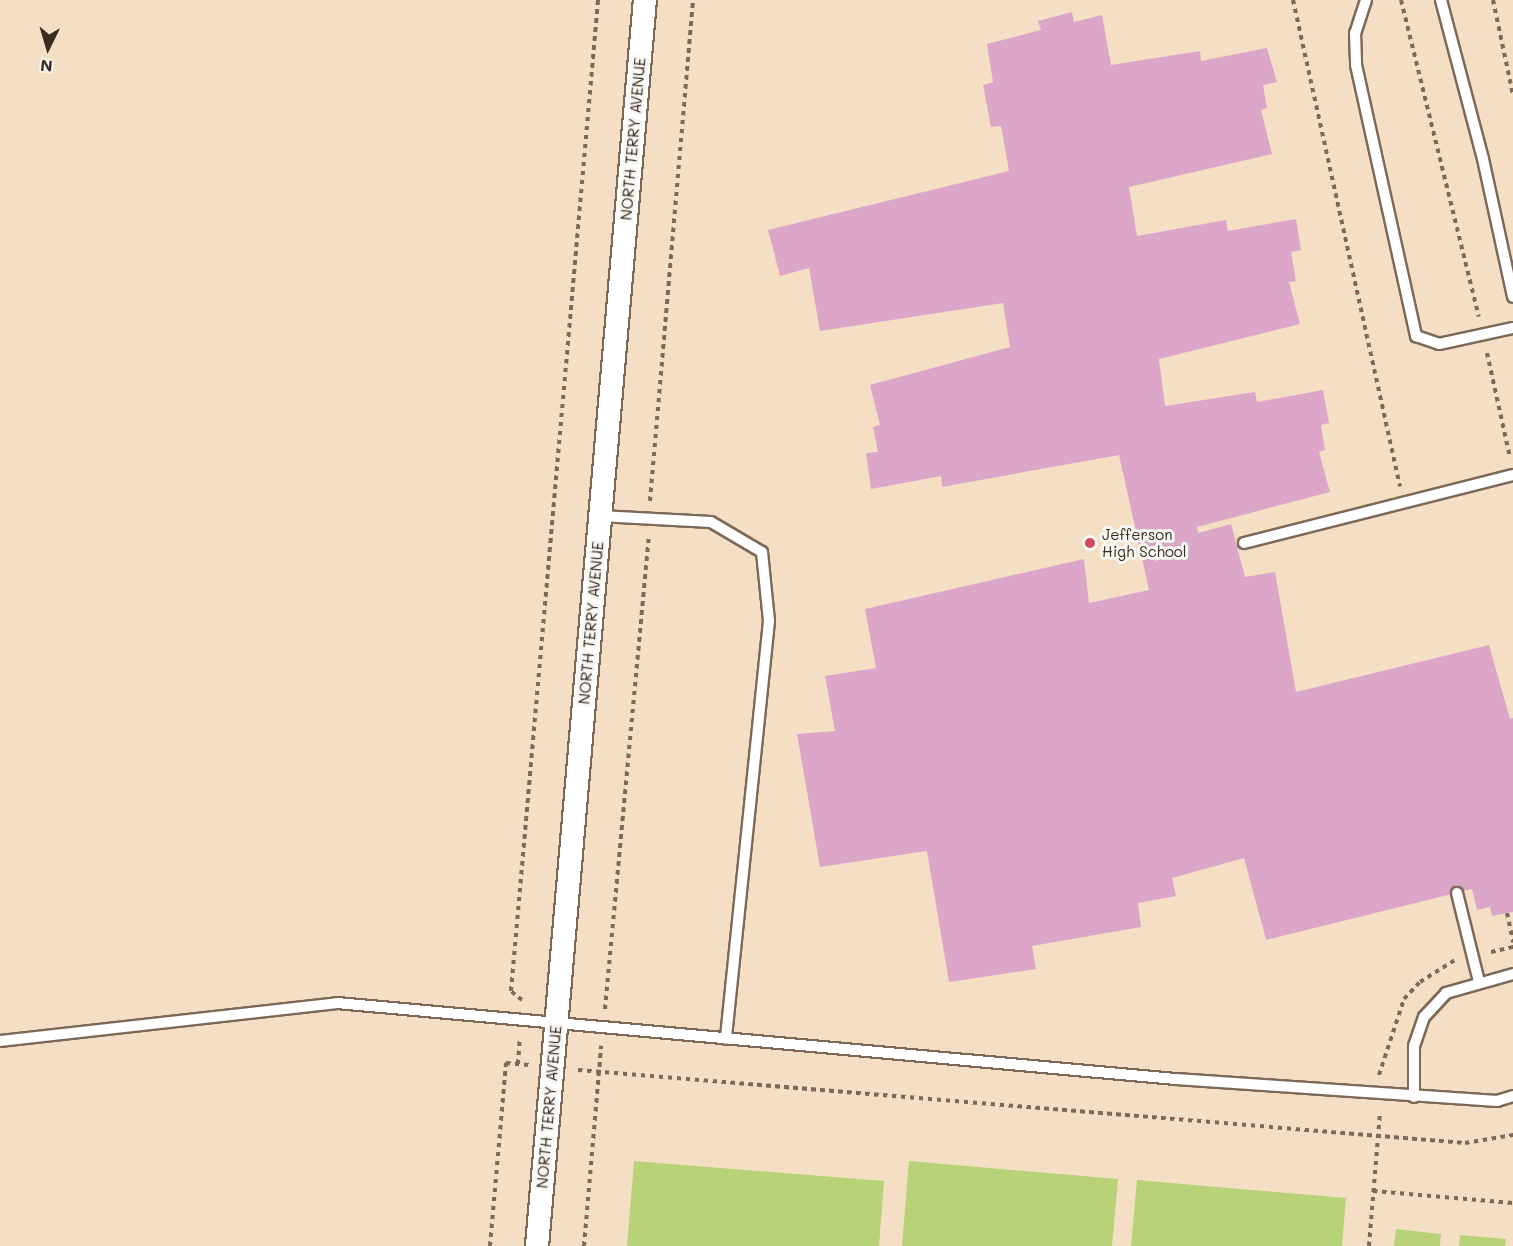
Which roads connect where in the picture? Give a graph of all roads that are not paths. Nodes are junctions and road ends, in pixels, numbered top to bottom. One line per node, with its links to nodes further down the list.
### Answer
1 (645, 0): 7 (street, NORTH TERRY AVENUE)
2 (1366, 0): 5 (lane)
3 (1441, 0): 4 (lane)
4 (1513, 297)
5 (1513, 328)
6 (1513, 475): 8 (lane)
7 (600, 516): 12 (street, NORTH TERRY AVENUE); 13 (lane)
8 (1244, 543)
9 (1457, 893): 11 (lane)
10 (1513, 974): 11 (lane)
11 (1479, 982): 16 (lane)
12 (557, 1022): 13 (lane); 14 (lane); 17 (street, NORTH TERRY AVENUE)
13 (726, 1039): 16 (lane)
14 (0, 1041)
15 (1513, 1096): 16 (lane)
16 (1414, 1097)
17 (537, 1246)

